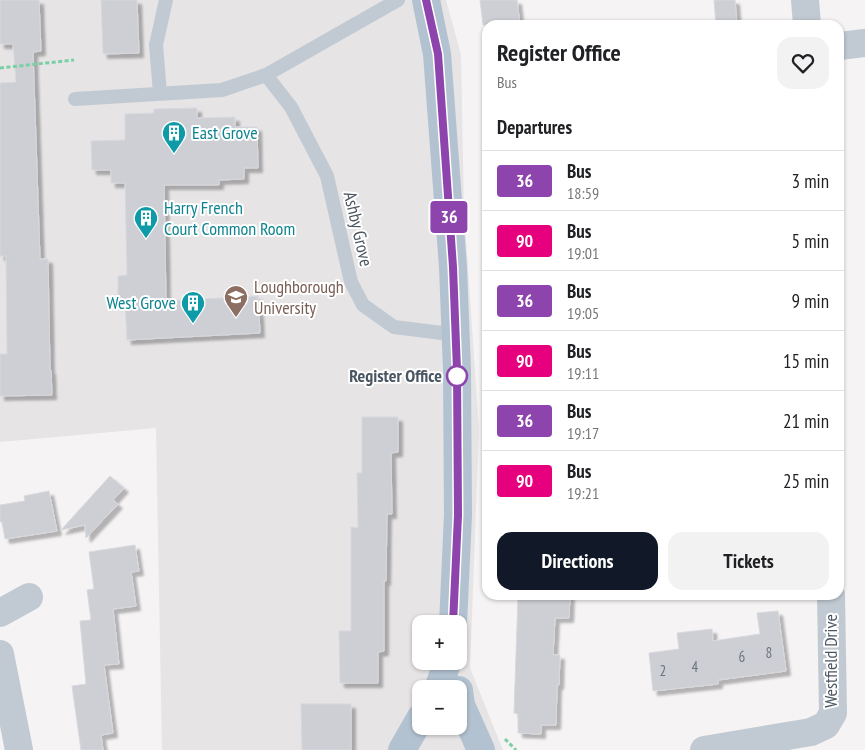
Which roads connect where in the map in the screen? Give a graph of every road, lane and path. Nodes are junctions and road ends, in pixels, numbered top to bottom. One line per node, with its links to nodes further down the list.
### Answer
1 (166, 0): 11 (lane)
2 (398, 0): 10 (lane)
3 (426, 0): 13 (main road)
4 (805, 0): 5 (street)
5 (807, 20)
6 (865, 43): 7 (street)
7 (844, 46)
8 (74, 60): 9 (path)
9 (0, 68)
10 (266, 75): 11 (lane); 13 (lane, Ashby Grove)
11 (160, 93): 12 (lane)
12 (75, 99)
13 (456, 330): 17 (main road)
14 (29, 597): 16 (street)
15 (831, 600): 24 (street, Westfield Drive)
16 (0, 613)
17 (453, 615)
18 (0, 654): 21 (street)
19 (467, 719): 23 (main road)
20 (412, 733): 22 (main road)
21 (19, 750)
22 (402, 750)
23 (481, 750)
24 (704, 750)

